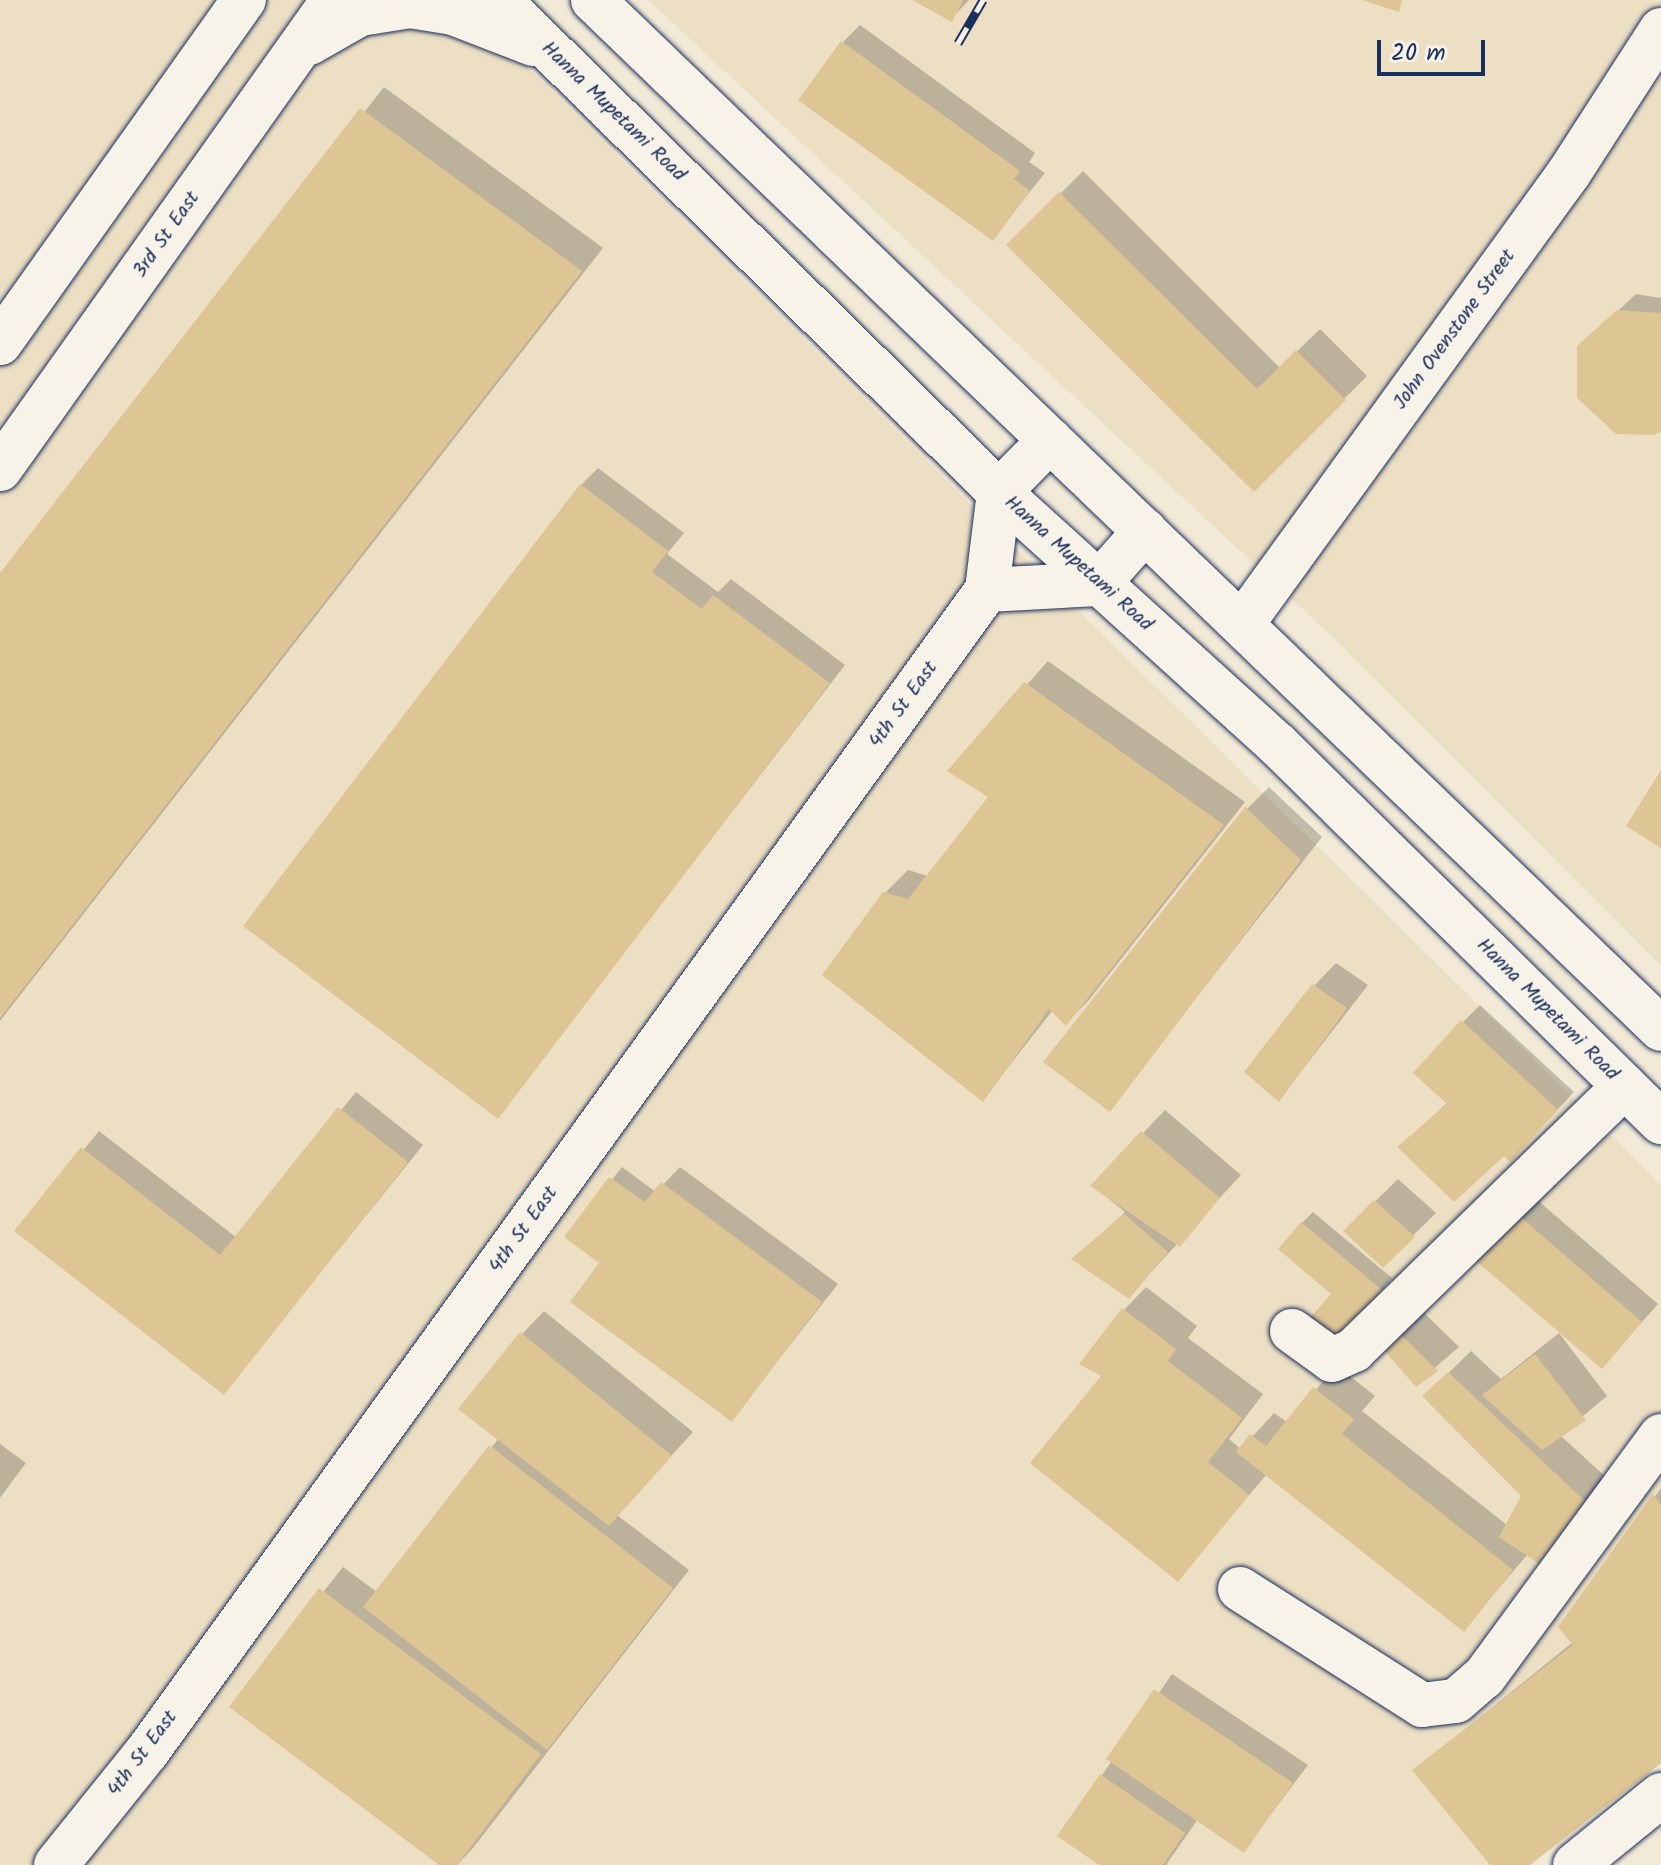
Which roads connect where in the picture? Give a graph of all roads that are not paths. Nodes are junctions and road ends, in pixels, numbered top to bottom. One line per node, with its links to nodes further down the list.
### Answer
1 (244, 0): 8 (street)
2 (333, 0): 7 (street, 3rd St East)
3 (499, 0): 6 (street, Hanna Mupetami Road)
4 (593, 0): 9 (street)
5 (1661, 30): 15 (street, John Ovenstone Street)
6 (550, 50): 7 (street); 11 (street, Hanna Mupetami Road)
7 (298, 51): 10 (street, 3rd St East)
8 (0, 343)
9 (1050, 440): 11 (street); 12 (street)
10 (0, 469)
11 (999, 492): 13 (street, Hanna Mupetami Road); 14 (street, 4th St East)
12 (1145, 531): 13 (street); 15 (street)
13 (1098, 584): 14 (street); 17 (street, Hanna Mupetami Road)
14 (987, 590): 25 (street, 4th St East)
15 (1242, 624): 16 (street)
16 (1317, 700): 17 (street); 18 (street)
17 (1277, 744): 19 (street, Hanna Mupetami Road)
18 (1661, 1029)
19 (1625, 1086): 20 (street, Hanna Mupetami Road); 21 (street)
20 (1661, 1122)
21 (1292, 1331)
22 (1661, 1436): 23 (street)
23 (1240, 1589)
24 (1661, 1795): 26 (street)
25 (56, 1865)
26 (1575, 1865)

